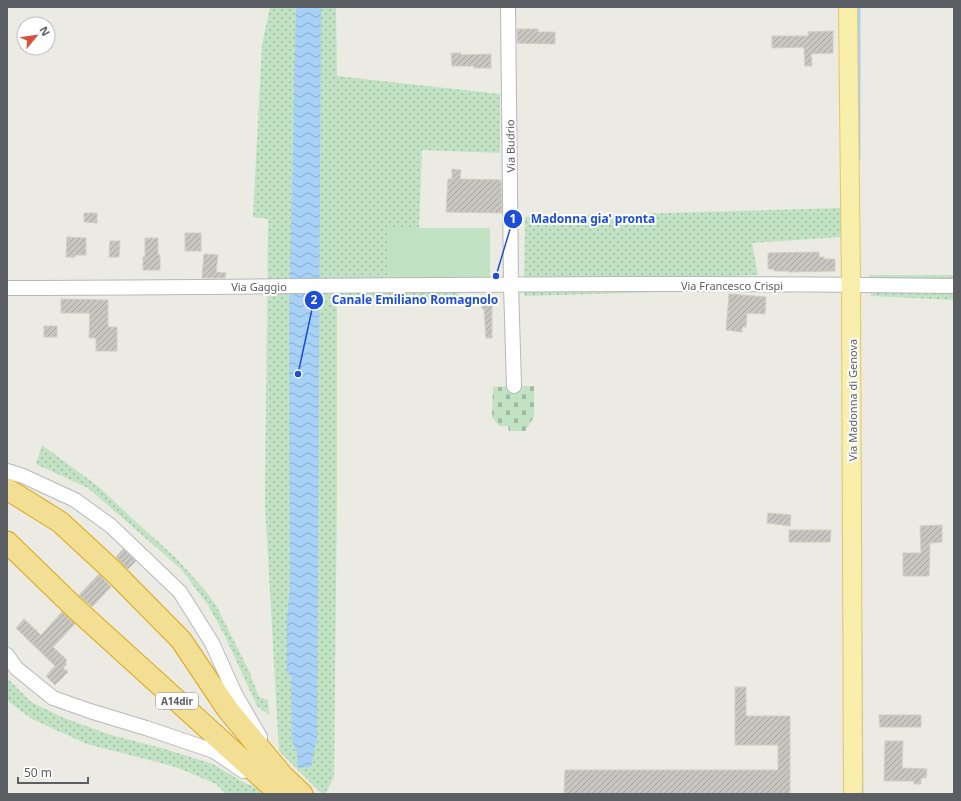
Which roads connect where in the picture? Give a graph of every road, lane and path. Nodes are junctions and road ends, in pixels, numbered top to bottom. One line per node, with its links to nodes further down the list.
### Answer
1 (508, 7): 3 (street, Via Budrio)
2 (848, 7): 4 (main road, Via Madonna di Genova)
3 (511, 285): 4 (street, Via Francesco Crispi); 6 (street, Via Gaggio); 7 (street, Via Budrio)
4 (851, 285): 5 (street, Via Francesco Crispi); 14 (main road, Via Madonna di Genova)
5 (954, 286)
6 (7, 288)
7 (514, 386)
8 (7, 471): 12 (street)
9 (7, 489): 12 (highway, A14dir)
10 (7, 542): 12 (highway, A14dir)
11 (7, 655): 12 (street)
12 (280, 788): 13 (highway, A14dir)
13 (302, 794)
14 (853, 794)

